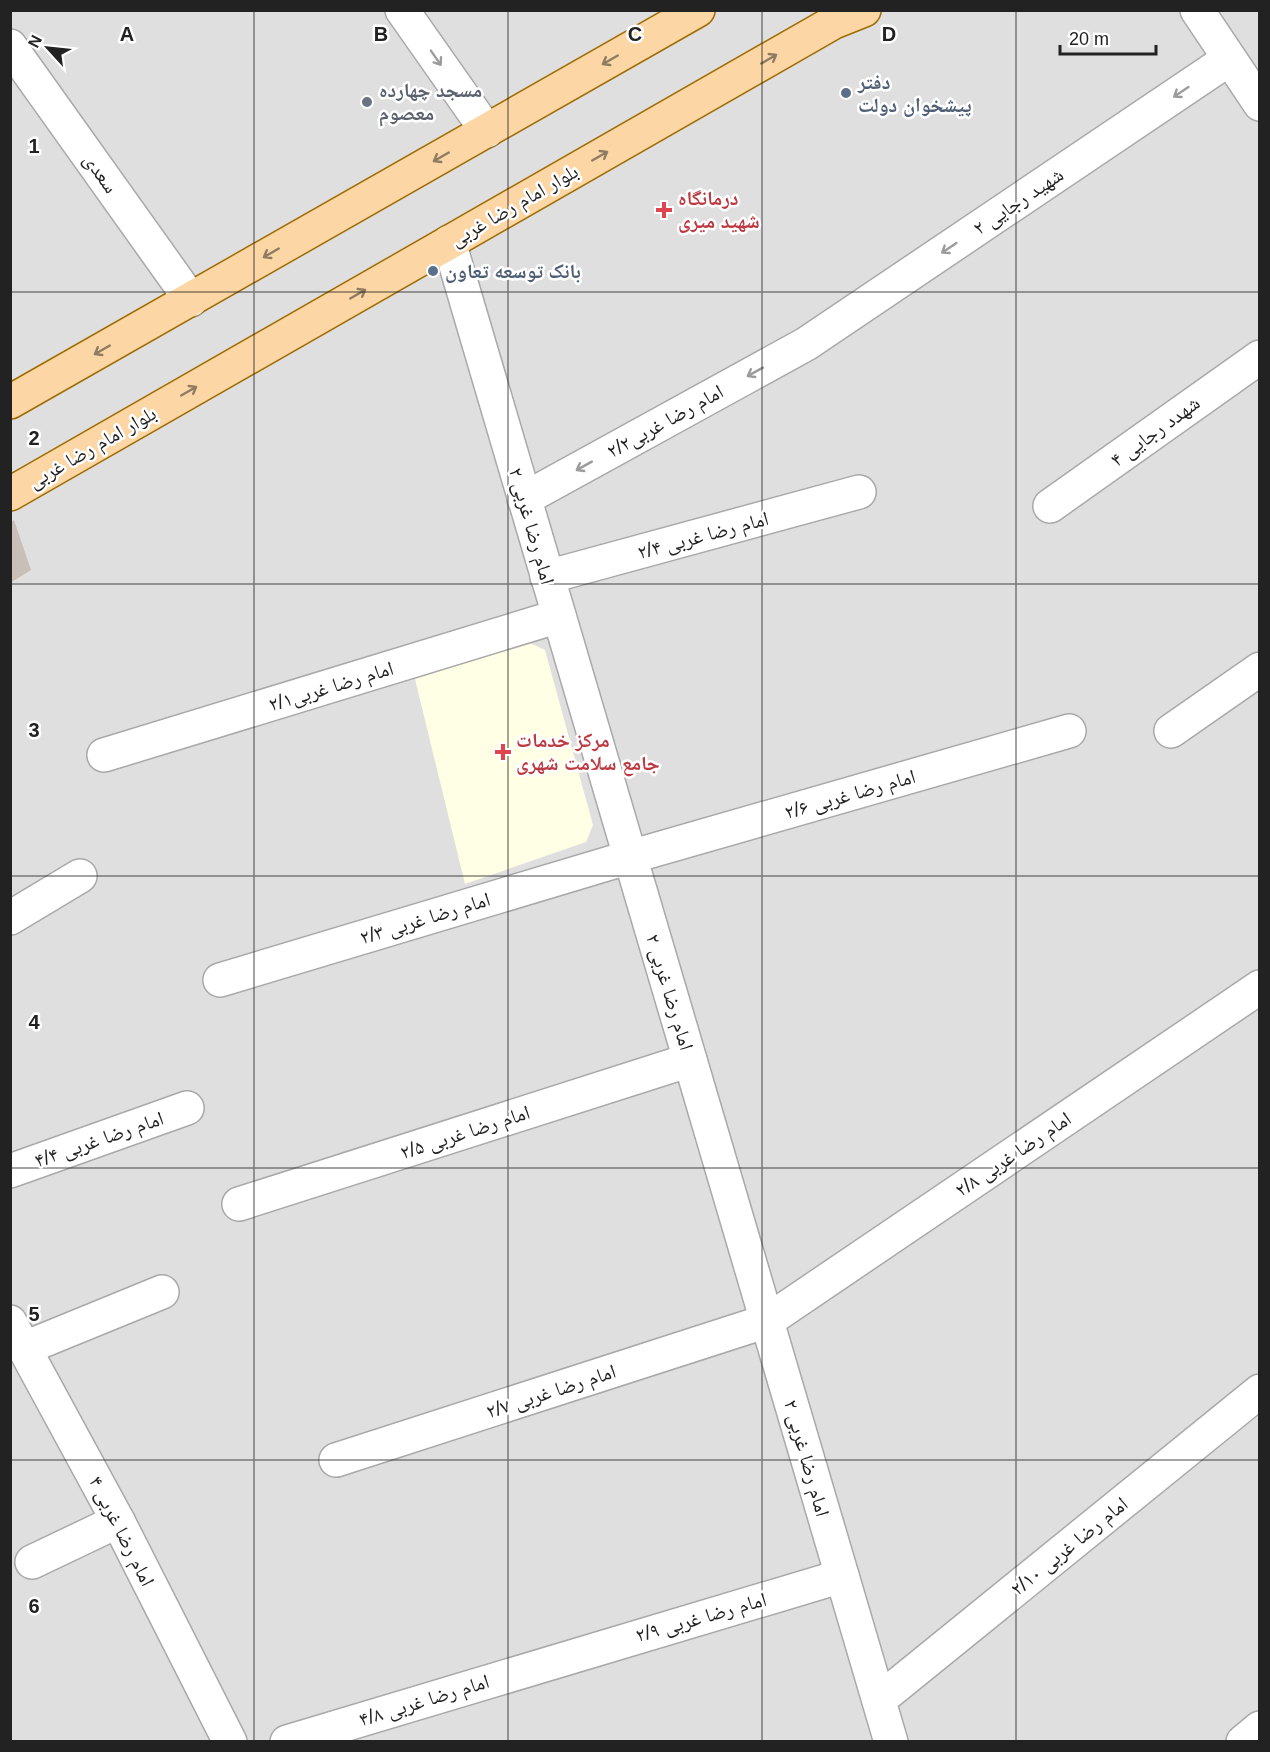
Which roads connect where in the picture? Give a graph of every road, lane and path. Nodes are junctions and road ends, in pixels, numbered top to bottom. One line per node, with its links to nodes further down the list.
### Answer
1 (402, 10): 8 (street, one-way to 8)
2 (698, 10): 8 (main road, one-way to 8)
3 (864, 10): 9 (main road, بلوار امام رضا غربی, one-way to 3)
4 (1197, 10): 6 (street)
5 (10, 46): 10 (street, سعدی)
6 (1229, 59): 7 (street); 11 (street, شهید رجایی ۲, one-way to 11)
7 (1260, 104)
8 (487, 131): 10 (main road, one-way to 10)
9 (448, 242): 15 (main road, بلوار امام رضا غربی, one-way to 9); 16 (street, امام رضا غربی ۲)
10 (190, 300): 13 (main road, one-way to 13)
11 (807, 344): 16 (street, امام رضا غربی۲/۲, one-way to 16)
12 (1260, 357): 17 (street, شهدد رجایی ۴)
13 (10, 402)
14 (859, 492): 18 (street, امام رضا غربی ۲/۴)
15 (10, 494)
16 (524, 498): 18 (street, امام رضا غربی ۲)
17 (1050, 506)
18 (547, 577): 19 (street, امام رضا غربی ۲)
19 (559, 616): 23 (street, امام رضا غربی۲/۱); 24 (street, امام رضا غربی ۲)
20 (1260, 669): 21 (street)
21 (1171, 730)
22 (1070, 731): 24 (street, امام رضا غربی ۲/۶)
23 (104, 755)
24 (630, 857): 27 (street, امام رضا غربی ۲/۳); 29 (street, امام رضا غربی ۲)
25 (80, 876): 26 (street)
26 (10, 918)
27 (220, 980)
28 (1260, 987): 34 (street, امام رضا غربی ۲/۸)
29 (690, 1060): 32 (street, امام رضا غربی ۲/۵); 34 (street, امام رضا غربی ۲)
30 (187, 1108): 31 (street, امام رضا غربی ۴/۴)
31 (10, 1170)
32 (239, 1204)
33 (162, 1292): 35 (street)
34 (767, 1321): 37 (street, امام رضا غربی ۲/۷); 40 (street, امام رضا غربی ۲)
35 (18, 1335): 38 (street, امام رضا غربی ۴)
36 (1260, 1391): 42 (street, امام رضا غربی ۲/۱۰)
37 (336, 1460)
38 (118, 1521): 39 (street); 44 (street, امام رضا غربی ۴)
39 (32, 1562)
40 (842, 1576): 41 (street, امام رضا غربی ۲/۹); 42 (street, امام رضا غربی ۲)
41 (561, 1659): 45 (street, امام رضا غربی ۴/۸)
42 (879, 1700): 46 (street, امام رضا غربی ۲)
43 (1260, 1728): 47 (street)
44 (230, 1742)
45 (287, 1742)
46 (891, 1742)
47 (1243, 1742)

